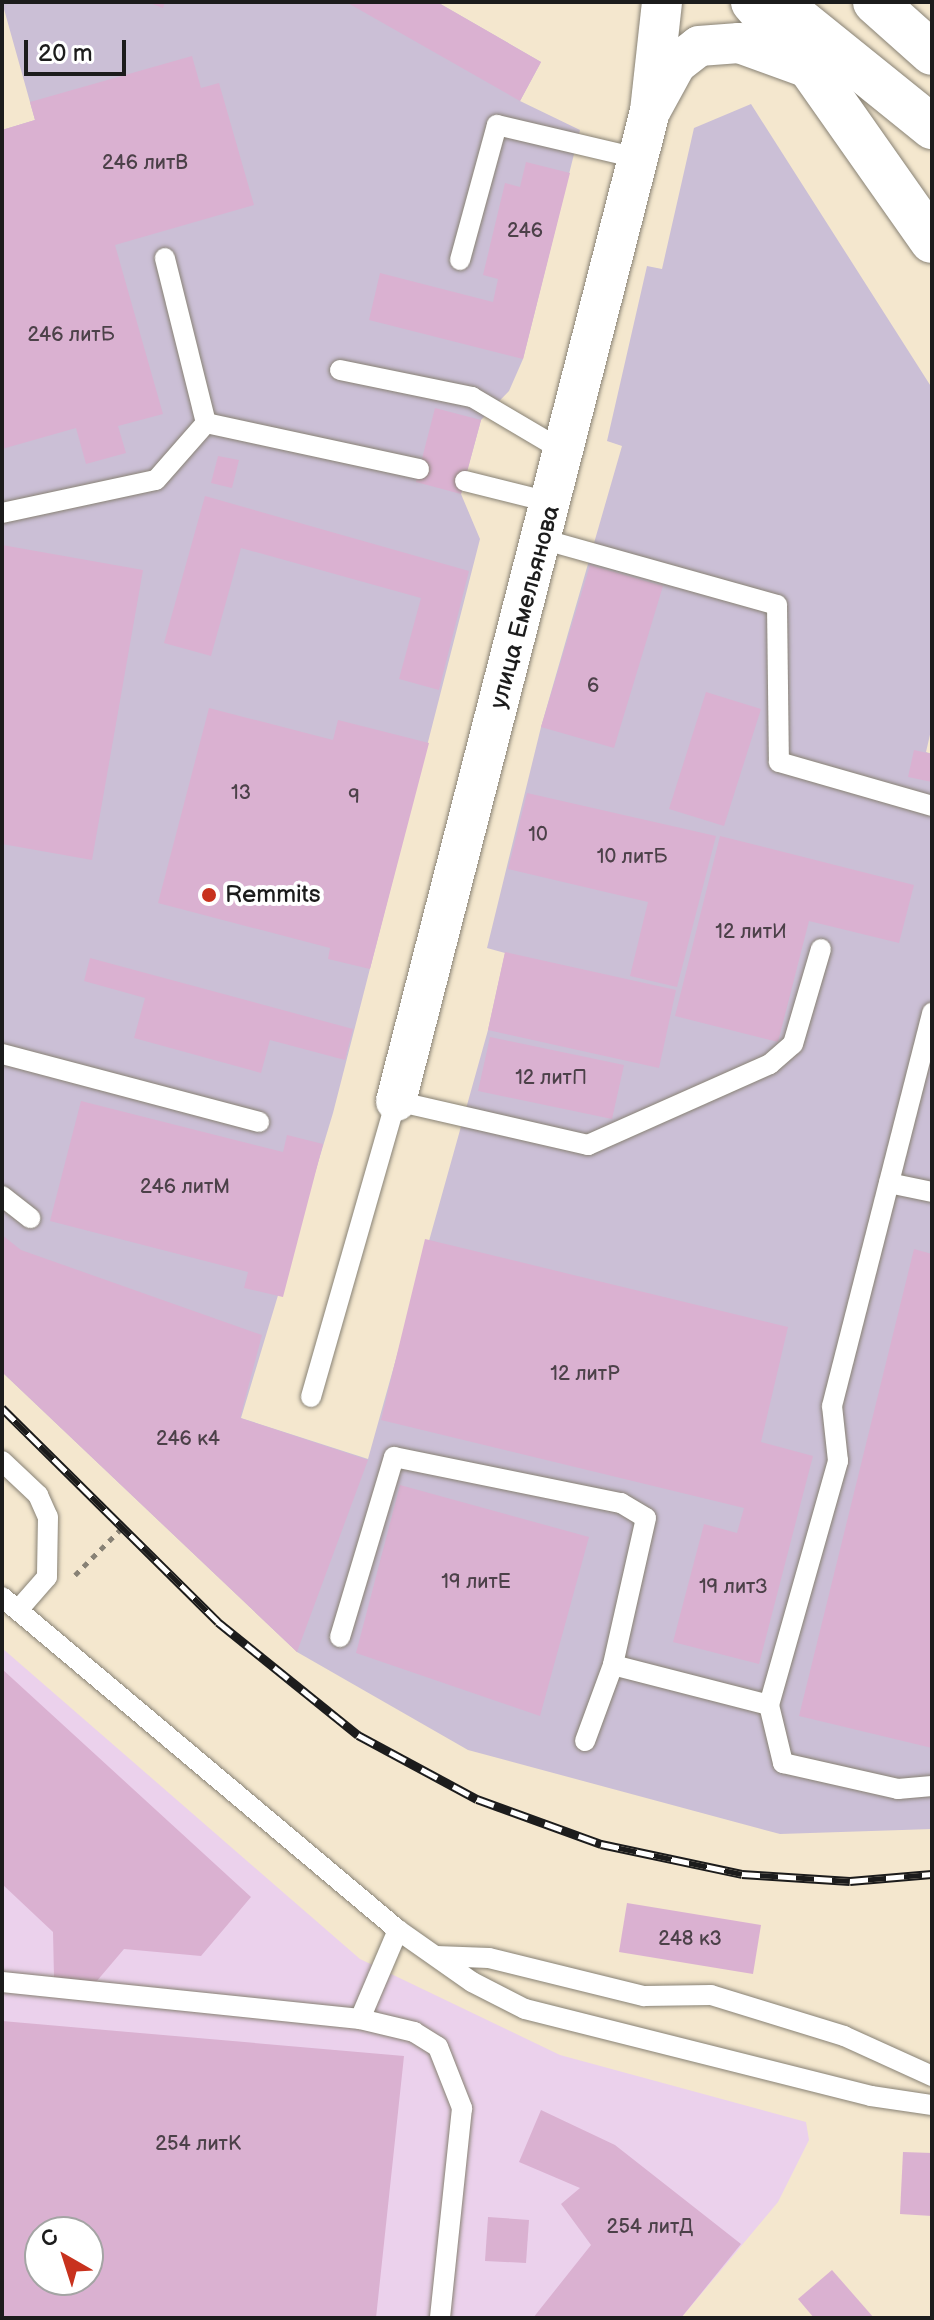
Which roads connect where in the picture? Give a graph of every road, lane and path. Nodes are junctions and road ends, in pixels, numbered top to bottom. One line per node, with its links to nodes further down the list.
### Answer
1 (662, 2): 7 (street, улица Емельянова)
2 (753, 2): 6 (main road)
3 (778, 2): 8 (main road)
4 (875, 2): 5 (main road)
5 (932, 53)
6 (811, 69): 7 (street, улица Емельянова); 10 (main road)
7 (650, 111): 9 (street, улица Емельянова)
8 (932, 127)
9 (638, 158): 12 (lane); 15 (street, улица Емельянова)
10 (932, 241)
11 (165, 258): 14 (lane)
12 (460, 260)
13 (340, 370): 15 (lane)
14 (206, 423): 16 (lane); 18 (lane)
15 (565, 452): 19 (street, улица Емельянова)
16 (419, 469)
17 (465, 481): 19 (lane)
18 (2, 513)
19 (548, 521): 20 (lane); 24 (street, улица Емельянова)
20 (932, 806)
21 (821, 949): 24 (lane)
22 (932, 1013): 26 (lane)
23 (2, 1054): 25 (lane)
24 (396, 1101): 30 (lane)
25 (259, 1122)
26 (889, 1183): 27 (lane); 36 (lane)
27 (932, 1192)
28 (2, 1196): 29 (lane)
29 (30, 1218)
30 (311, 1397)
31 (2, 1461): 33 (lane)
32 (2, 1597): 33 (lane)
33 (19, 1609): 39 (lane)
34 (340, 1637): 35 (lane)
35 (613, 1665): 36 (lane); 37 (lane)
36 (769, 1705): 38 (lane)
37 (585, 1741)
38 (932, 1786)
39 (398, 1930): 40 (lane); 42 (lane)
40 (436, 1956): 43 (lane); 44 (lane)
41 (2, 1982): 42 (lane)
42 (360, 2019): 45 (lane)
43 (932, 2076)
44 (932, 2105)
45 (440, 2318)

